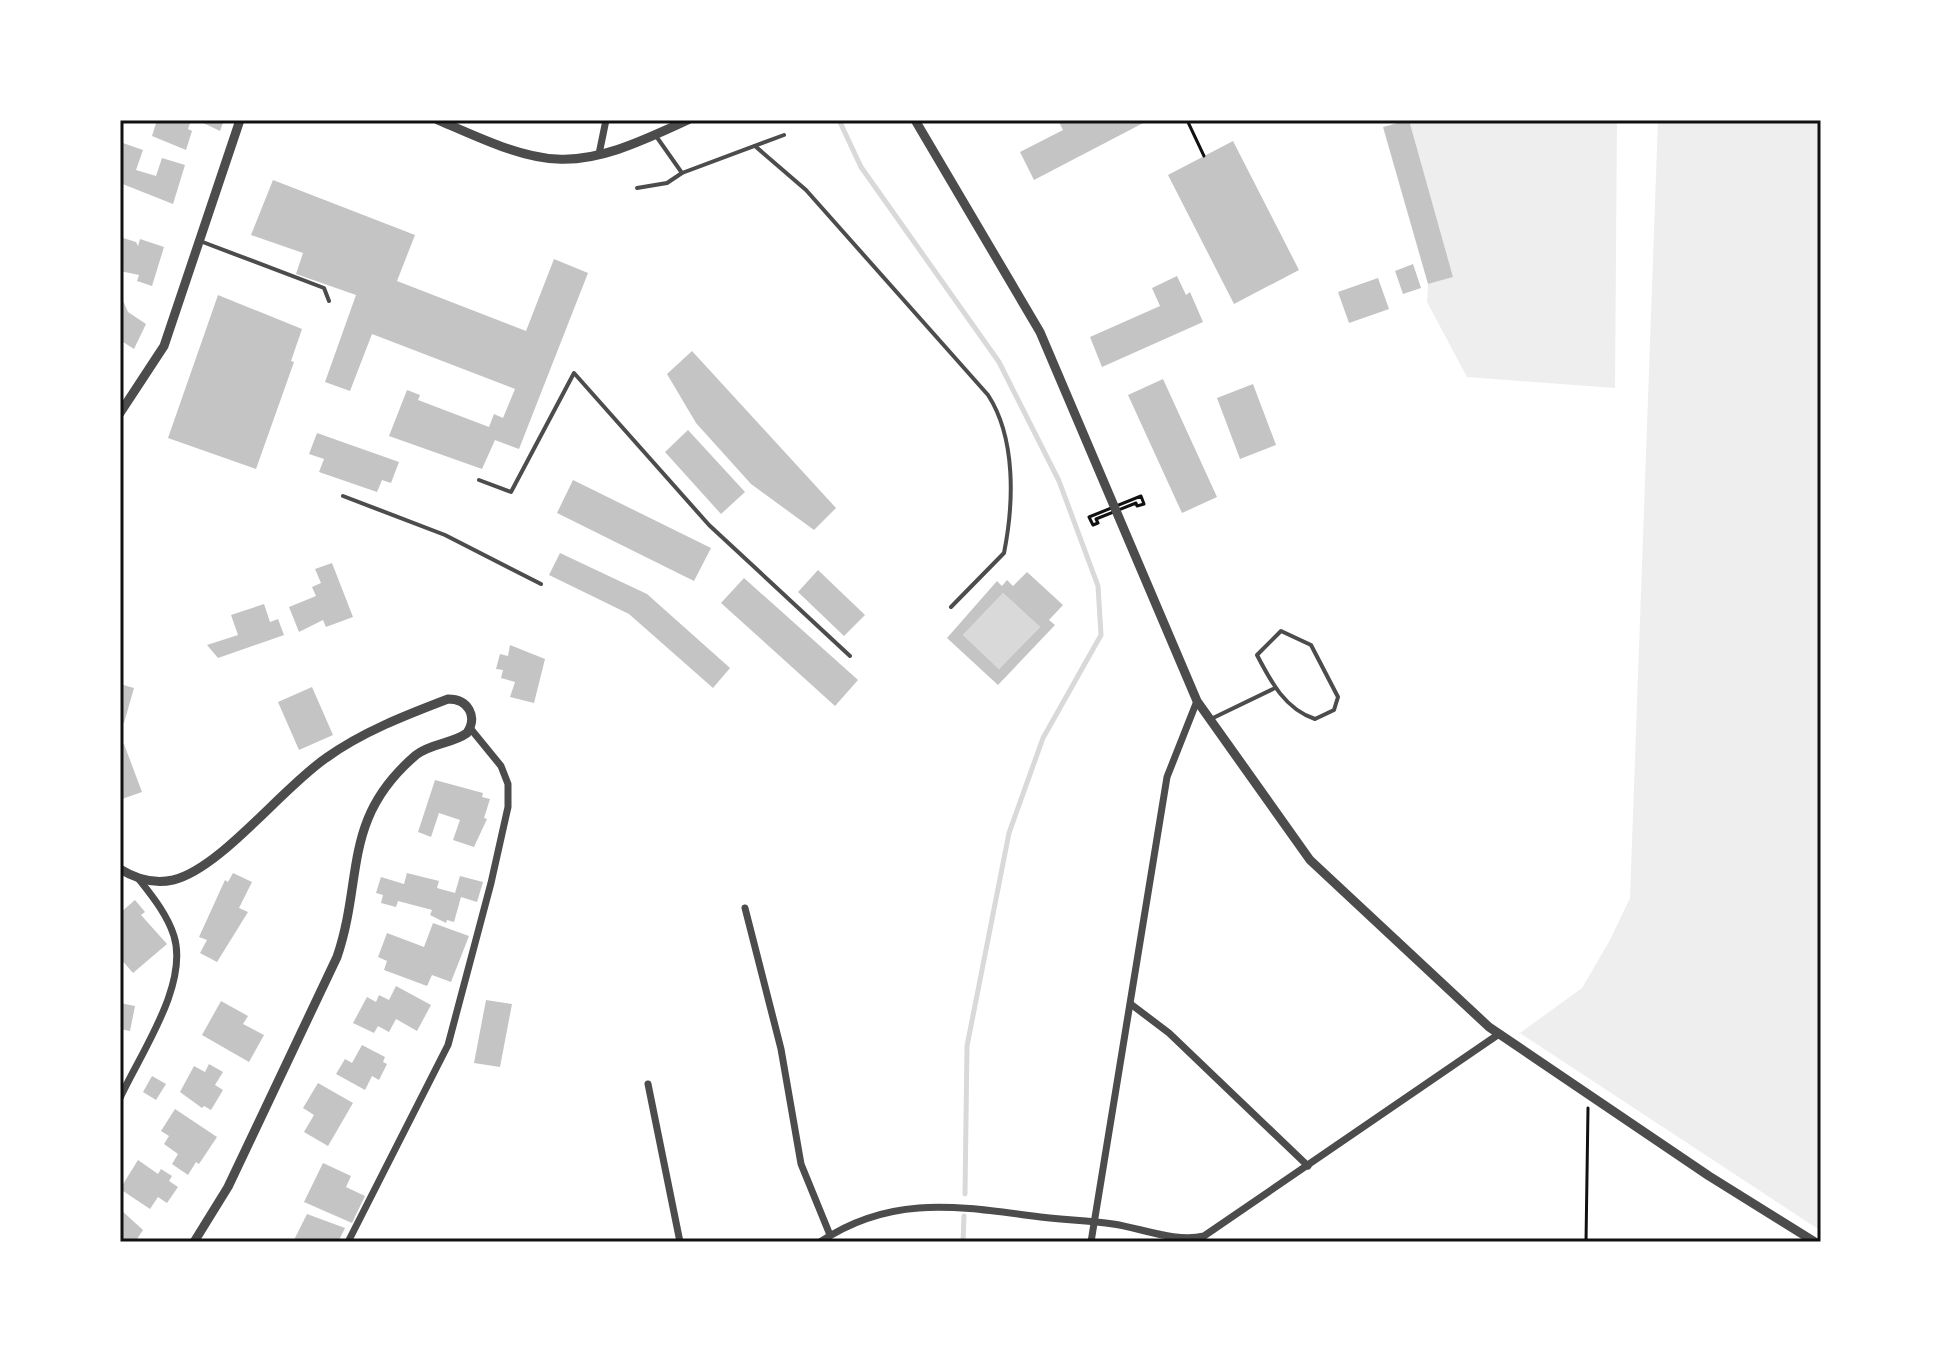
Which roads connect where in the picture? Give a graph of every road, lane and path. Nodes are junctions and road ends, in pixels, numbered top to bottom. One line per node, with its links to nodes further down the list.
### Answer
1 (240, 120): 14 (street)
2 (438, 120): 10 (street)
3 (606, 120): 10 (street)
4 (688, 120): 7 (street)
5 (915, 120): 23 (street)
6 (1187, 120): 11 (path)
7 (655, 134): 10 (street); 12 (lane)
8 (784, 135): 9 (lane)
9 (755, 146): 12 (lane); 20 (lane)
10 (599, 154)
11 (1204, 156)
12 (682, 173): 13 (lane)
13 (637, 188)
14 (200, 241): 15 (lane); 16 (street)
15 (329, 301)
16 (120, 413)
17 (479, 480): 21 (lane)
18 (343, 496): 19 (lane)
19 (541, 584)
20 (951, 607)
21 (850, 656)
22 (1274, 689): 22 (lane); 24 (lane)
23 (1197, 701): 24 (street); 29 (street)
24 (1210, 719): 30 (street)
25 (470, 728): 27 (street); 37 (street); 38 (street)
26 (120, 869): 27 (street)
27 (138, 878): 33 (street)
28 (745, 908): 36 (street)
29 (1132, 1005): 34 (street); 35 (street)
30 (1499, 1034): 32 (street); 34 (street)
31 (648, 1084): 39 (street)
32 (1589, 1096): 42 (path); 43 (street)
33 (120, 1098)
34 (1308, 1166): 35 (street)
35 (1096, 1222): 36 (street); 41 (street)
36 (830, 1235): 40 (street)
37 (194, 1242)
38 (348, 1242)
39 (680, 1242)
40 (820, 1242)
41 (1091, 1242)
42 (1586, 1242)
43 (1815, 1242)

